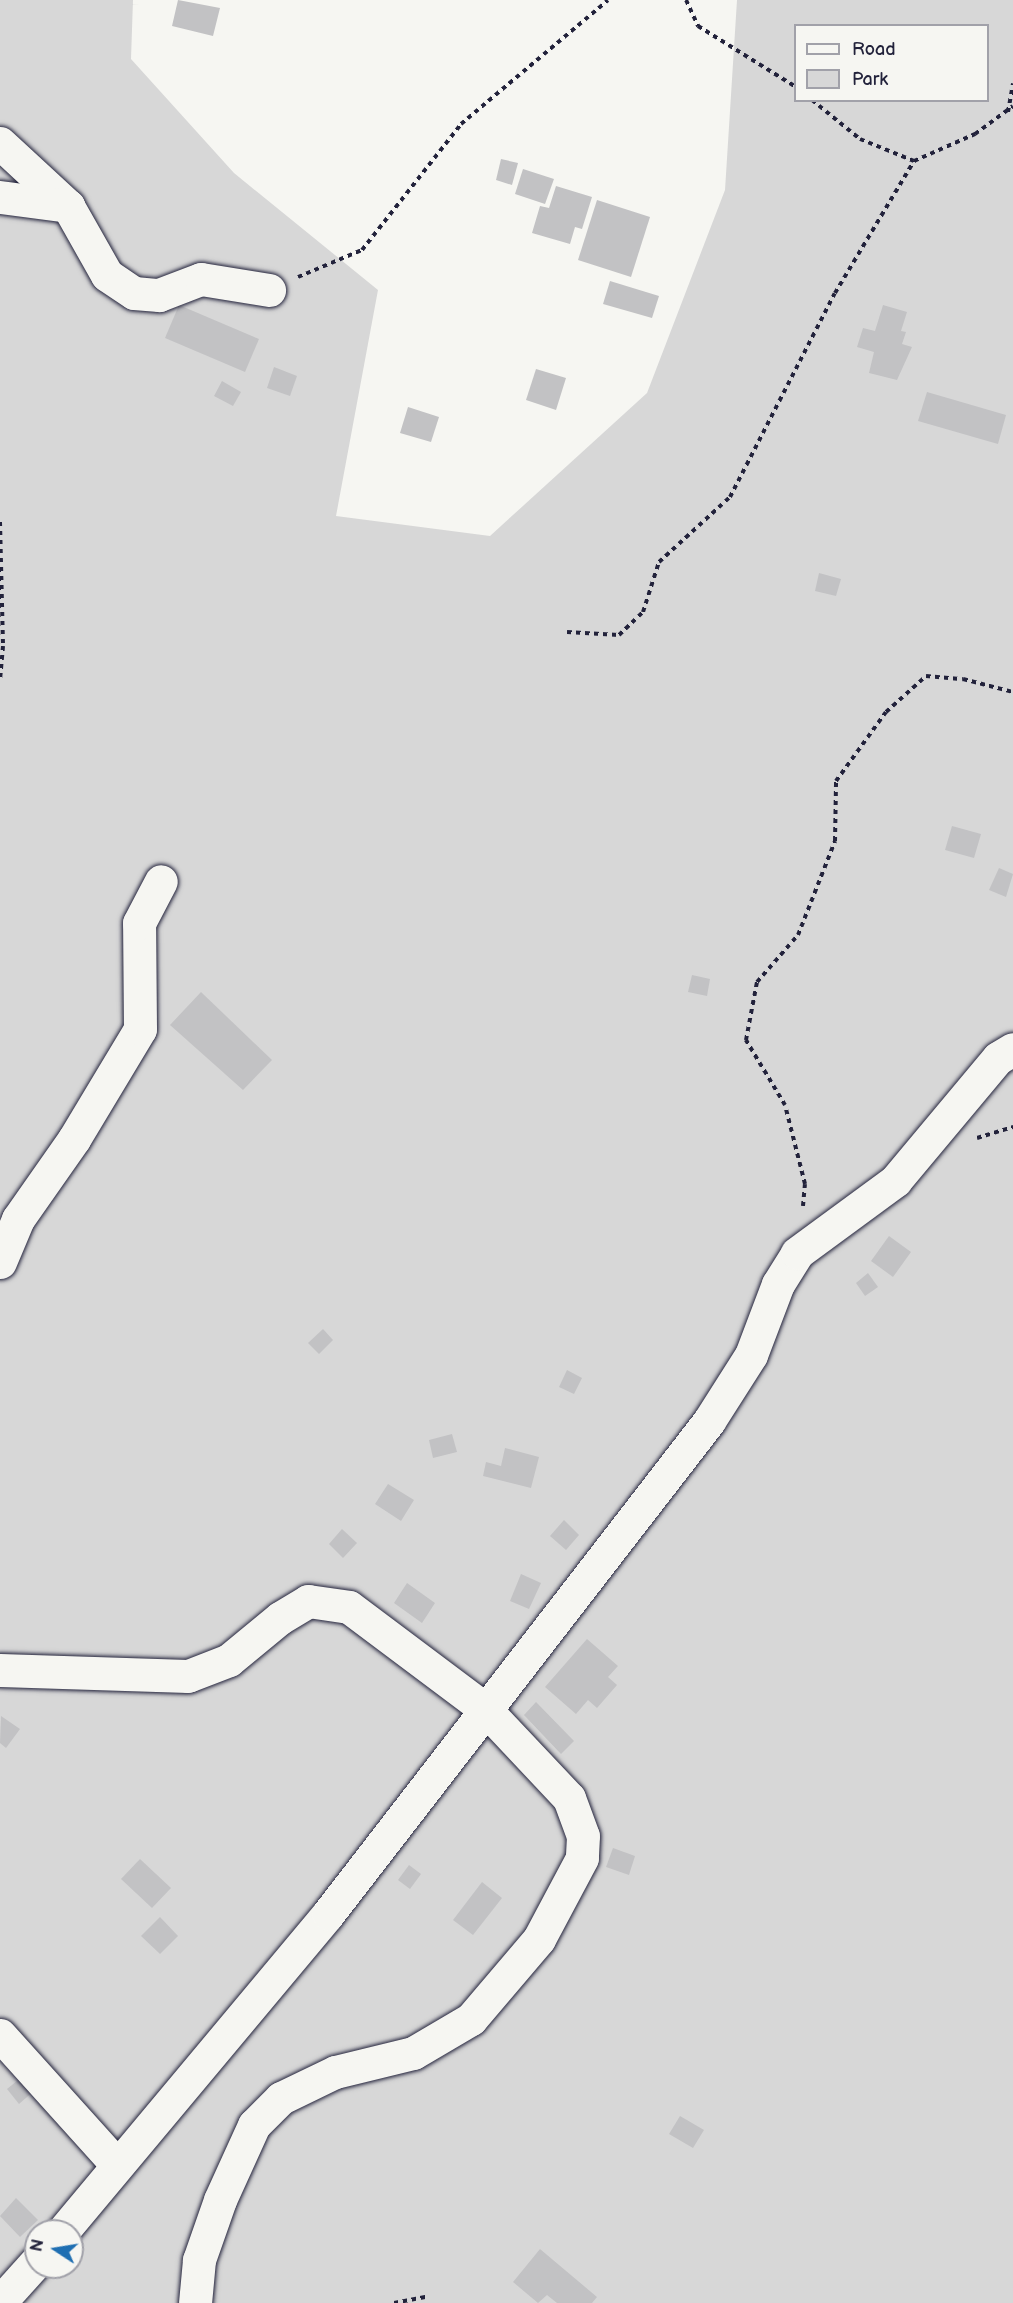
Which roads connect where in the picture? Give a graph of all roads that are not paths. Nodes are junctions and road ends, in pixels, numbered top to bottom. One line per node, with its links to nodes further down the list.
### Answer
1 (0, 142): 3 (street)
2 (0, 197): 3 (street)
3 (68, 206): 4 (street)
4 (269, 290)
5 (161, 881): 7 (street)
6 (1013, 1049): 9 (street)
7 (0, 1262)
8 (0, 1670): 9 (street)
9 (486, 1710): 11 (street); 15 (street)
10 (0, 2035): 11 (street)
11 (117, 2165): 12 (street)
12 (73, 2219)
13 (24, 2275): 14 (street)
14 (0, 2302)
15 (195, 2303)

